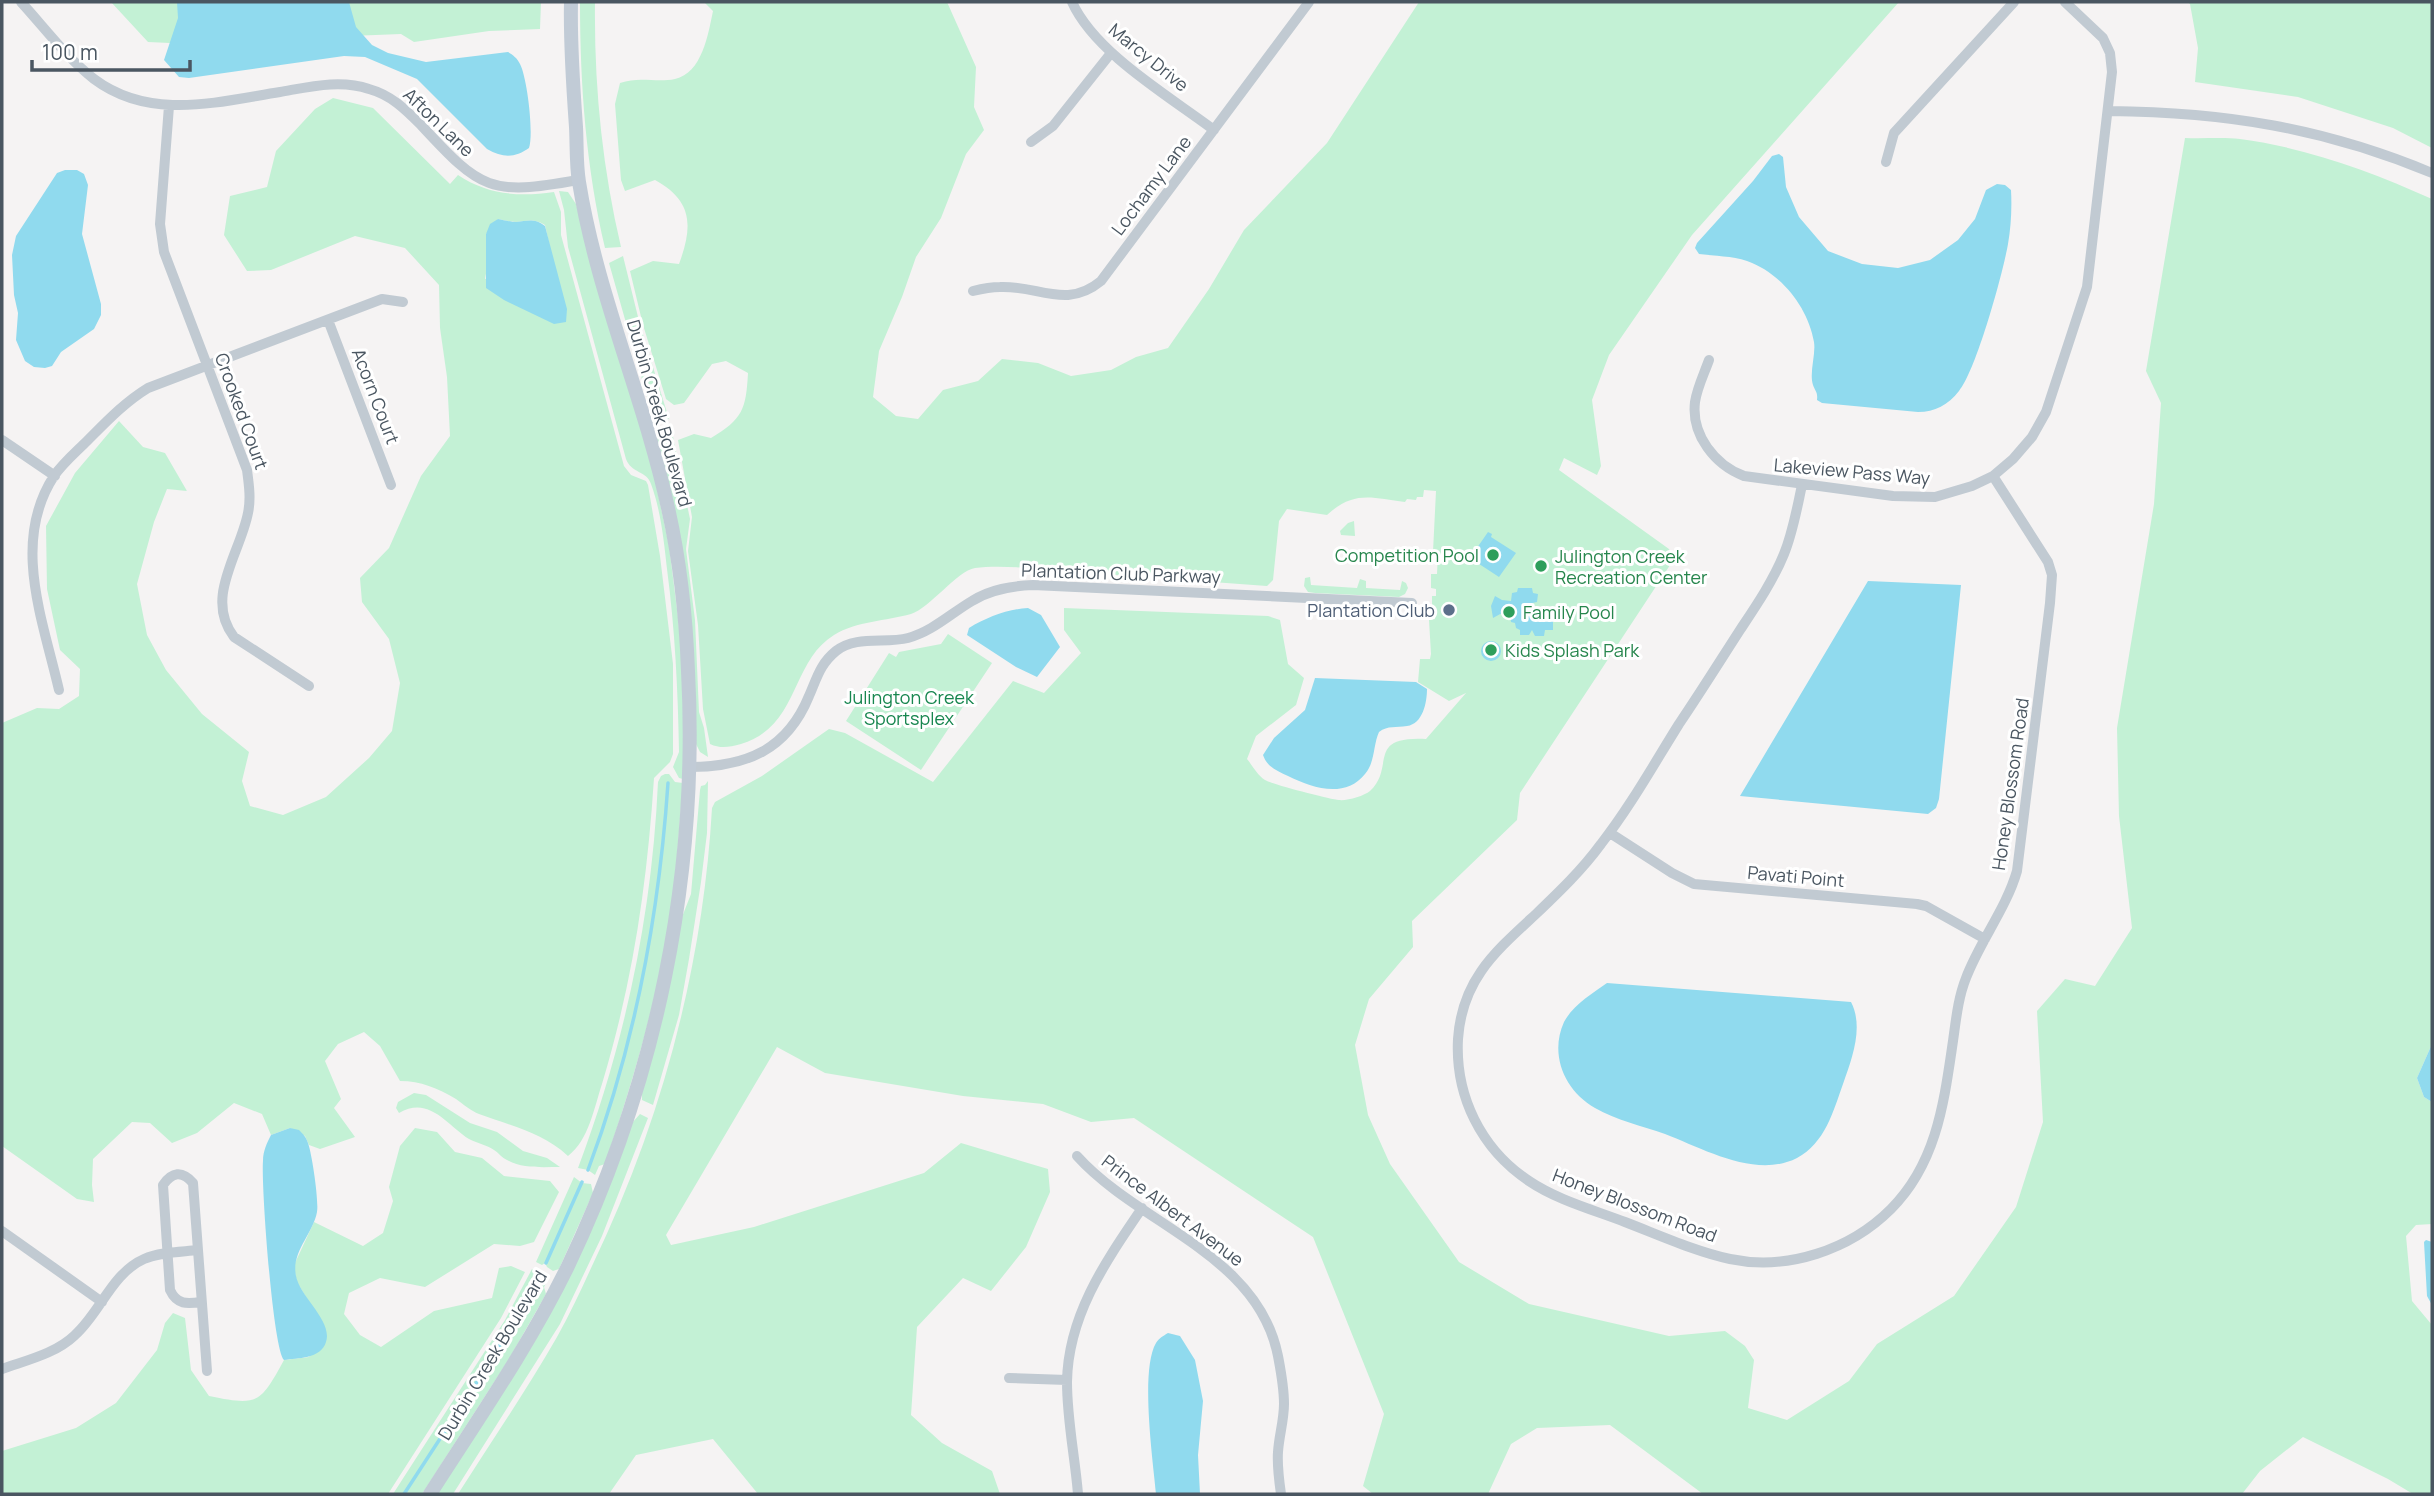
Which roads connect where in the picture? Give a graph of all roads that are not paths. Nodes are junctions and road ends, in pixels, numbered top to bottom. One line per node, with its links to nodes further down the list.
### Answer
1 (21, 2): 8 (street, Afton Lane)
2 (571, 2): 14 (street, Durbin Creek Boulevard)
3 (1072, 2): 7 (street, Marcy Drive)
4 (1309, 2): 10 (street, Lochamy Lane)
5 (2014, 2): 12 (street)
6 (2065, 2): 9 (street, Lakeview Pass Way)
7 (1111, 52): 10 (street, Marcy Drive); 11 (street)
8 (169, 106): 14 (street, Afton Lane); 19 (street, Crooked Court)
9 (2109, 111): 13 (street); 22 (street, Lakeview Pass Way)
10 (1214, 130): 15 (street, Lochamy Lane)
11 (1031, 142)
12 (1886, 162)
13 (2432, 173)
14 (578, 180): 28 (street, Durbin Creek Boulevard)
15 (972, 291)
16 (403, 302): 17 (street)
17 (328, 320): 19 (street); 23 (street, Acorn Court)
18 (1709, 360): 24 (street, Lakeview Pass Way)
19 (207, 366): 21 (street); 26 (street, Crooked Court)
20 (2, 440): 21 (street)
21 (55, 476): 27 (street)
22 (1993, 476): 24 (street, Lakeview Pass Way); 30 (street, Honey Blossom Road)
23 (391, 485)
24 (1802, 485): 29 (street, Honey Blossom Road)
25 (1412, 603): 28 (street, Plantation Club Parkway)
26 (310, 685)
27 (59, 690)
28 (690, 767): 42 (street, Durbin Creek Boulevard)
29 (1610, 833): 30 (street, Pavati Point); 30 (street, Honey Blossom Road)
30 (1985, 939)
31 (1077, 1156): 32 (street, Prince Albert Avenue)
32 (1142, 1208): 41 (street); 44 (street, Prince Albert Avenue)
33 (2, 1231): 36 (street)
34 (198, 1250): 35 (street); 35 (street); 37 (street)
35 (168, 1254): 36 (street); 37 (street)
36 (102, 1302): 38 (street)
37 (201, 1302): 39 (street)
38 (2, 1369)
39 (207, 1371)
40 (1009, 1378): 41 (street)
41 (1067, 1380): 43 (street)
42 (430, 1494)
43 (1078, 1494)
44 (1281, 1494)

